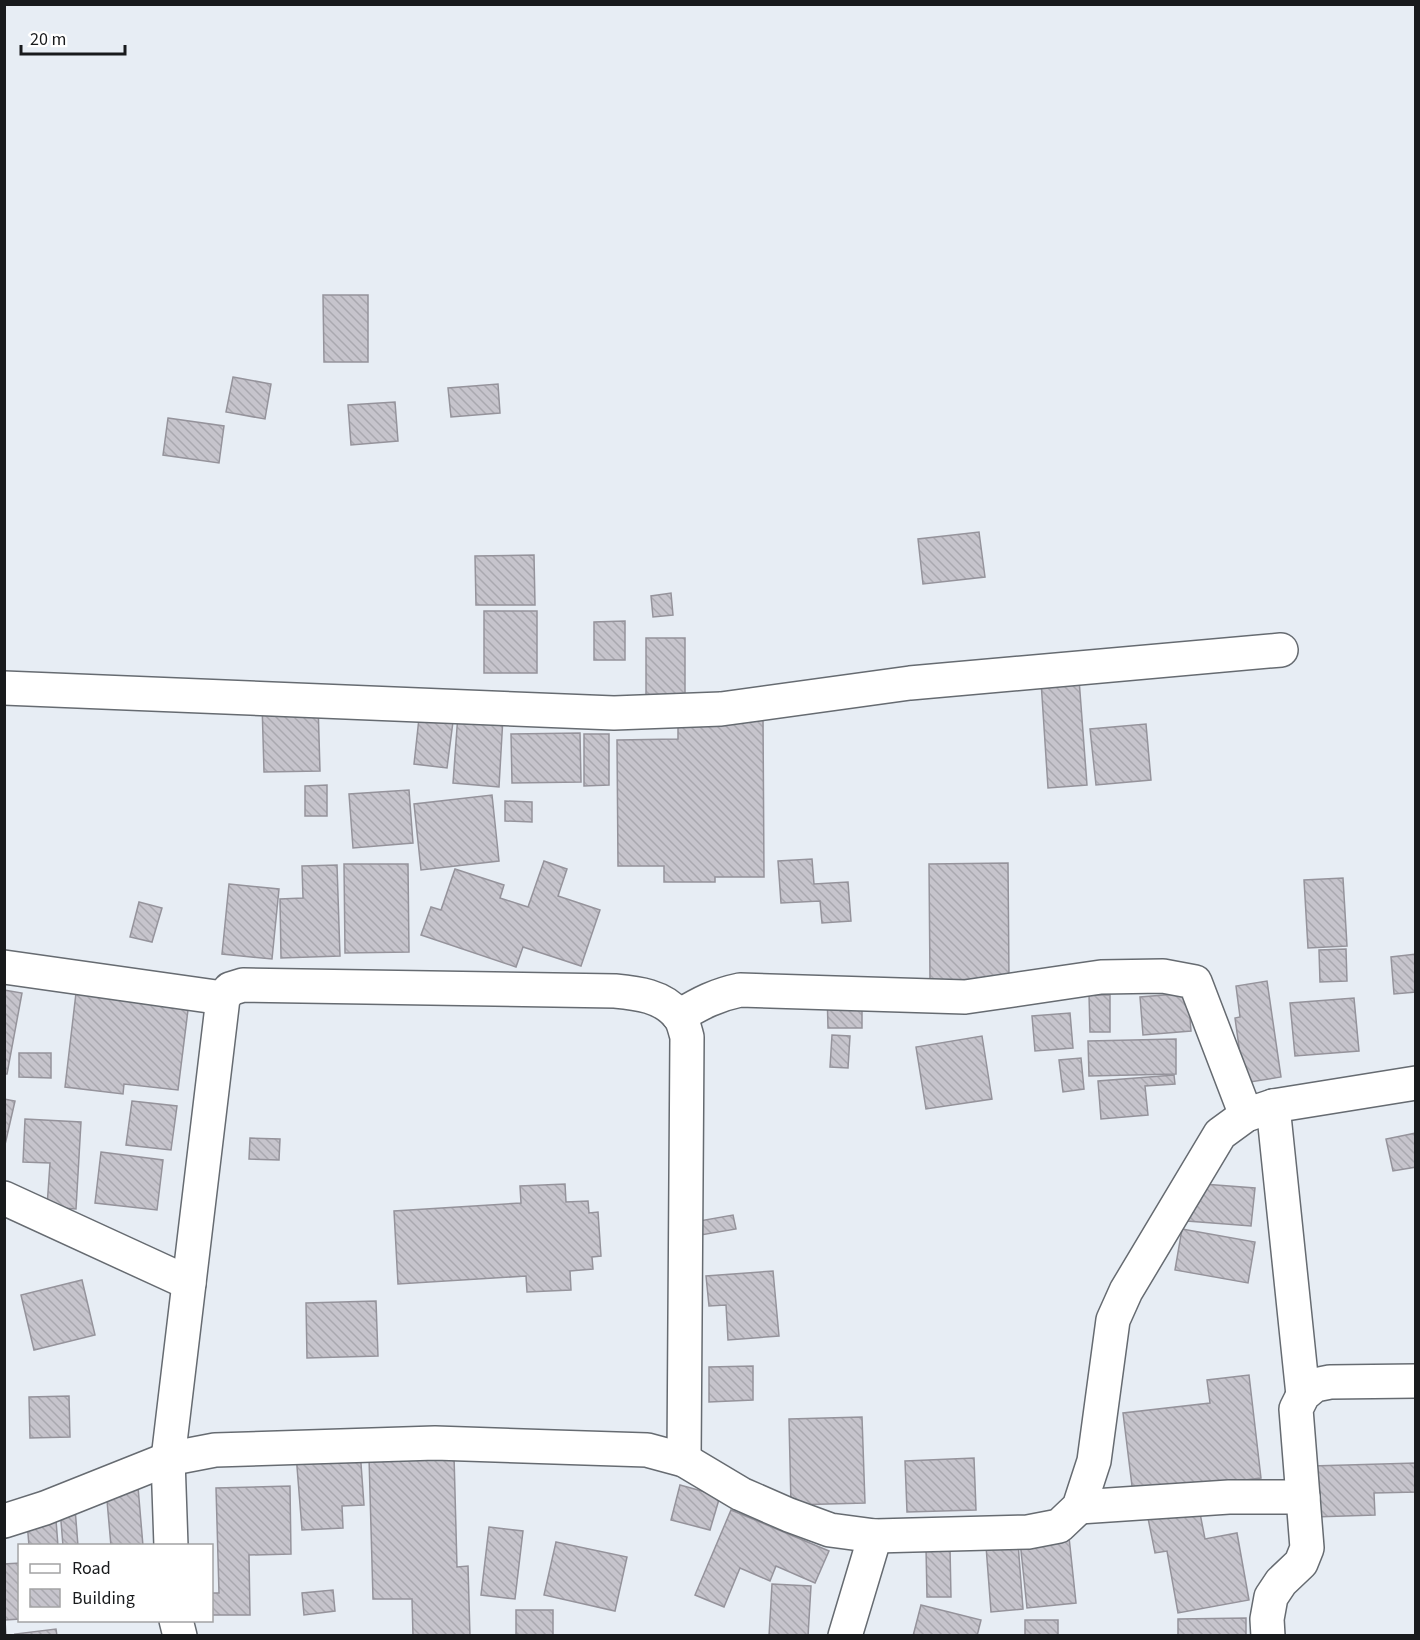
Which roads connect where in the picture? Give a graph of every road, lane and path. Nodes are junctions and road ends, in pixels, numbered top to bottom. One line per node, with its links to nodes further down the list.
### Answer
1 (1281, 650): 2 (street)
2 (4, 688)
3 (4, 967): 4 (street)
4 (223, 999): 5 (street); 9 (street)
5 (680, 1016): 7 (street); 13 (street)
6 (1416, 1083): 7 (street)
7 (1259, 1111): 11 (street); 15 (street)
8 (4, 1198): 9 (street)
9 (189, 1283): 12 (street)
10 (1416, 1381): 11 (street)
11 (1303, 1395): 14 (street)
12 (168, 1459): 13 (street); 16 (street); 18 (street)
13 (684, 1460): 17 (street)
14 (1303, 1497): 15 (street); 20 (street)
15 (1079, 1507): 17 (street)
16 (4, 1521)
17 (875, 1536): 19 (street)
18 (171, 1544)
19 (845, 1635)
20 (1268, 1635)

